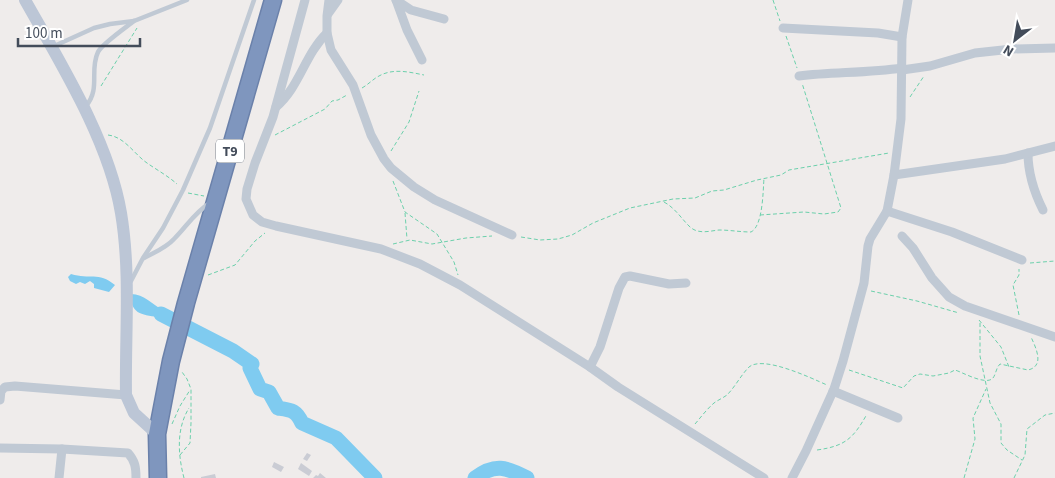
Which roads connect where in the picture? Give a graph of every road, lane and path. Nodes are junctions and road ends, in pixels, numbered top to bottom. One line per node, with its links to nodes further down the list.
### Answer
1 (25, 0): 17 (main road)
2 (187, 0): 11 (lane)
3 (254, 0): 40 (lane)
4 (272, 0): 41 (highway, T9)
5 (305, 0): 28 (street)
6 (329, 0): 10 (street)
7 (338, 0): 10 (street)
8 (396, 0): 12 (street); 19 (street)
9 (908, 0): 16 (street)
10 (327, 16): 15 (street)
11 (143, 19): 13 (lane); 26 (path)
12 (444, 19)
13 (134, 21): 17 (lane); 26 (lane)
14 (783, 28): 16 (street)
15 (327, 33): 24 (street); 28 (street)
16 (902, 37): 21 (street)
17 (52, 48): 29 (main road)
18 (1055, 48): 20 (street)
19 (422, 60)
20 (930, 66): 21 (street); 27 (path)
21 (902, 69): 23 (street); 27 (street)
22 (424, 75): 24 (path)
23 (799, 76)
24 (355, 91): 31 (path); 35 (street)
25 (419, 91): 35 (path)
26 (94, 94): 29 (lane)
27 (902, 107): 33 (street)
28 (276, 108): 31 (street)
29 (84, 109): 30 (main road)
30 (97, 135): 40 (path); 59 (main road)
31 (264, 141): 47 (street)
32 (1055, 146): 34 (street)
33 (896, 153): 36 (path); 38 (street)
34 (1028, 153): 38 (street); 43 (street)
35 (384, 159): 37 (street)
36 (828, 164): 39 (path); 46 (path)
37 (392, 168): 45 (path); 48 (street)
38 (894, 175): 44 (street)
39 (764, 178): 42 (path); 46 (path)
40 (183, 190): 41 (path); 53 (lane)
41 (216, 198): 53 (lane); 56 (highway, T9)
42 (664, 202): 46 (path); 48 (path)
43 (1043, 210)
44 (887, 211): 54 (street); 60 (street)
45 (405, 212): 50 (path); 51 (path)
46 (760, 216)
47 (276, 226): 52 (street); 56 (path)
48 (512, 235): 51 (path)
49 (902, 236): 61 (street)
50 (407, 240): 51 (path); 52 (path)
51 (442, 242): 58 (path)
52 (381, 249): 58 (street)
53 (142, 258): 59 (lane)
54 (1021, 259): 55 (path); 64 (path)
55 (1055, 261)
56 (192, 283): 67 (highway, T9)
57 (686, 283): 68 (street)
58 (460, 284): 68 (street)
59 (126, 290): 76 (main road)
60 (862, 290): 62 (path); 70 (street)
61 (972, 309): 63 (path); 64 (street)
62 (961, 314)
63 (980, 323): 69 (path); 71 (path)
64 (1018, 324): 65 (street)
65 (1028, 329): 66 (street); 69 (path)
66 (1055, 337)
67 (172, 357): 73 (path); 84 (highway, T9)
68 (590, 367): 83 (street)
69 (1010, 367): 71 (path)
70 (841, 368): 71 (path); 75 (street)
71 (985, 380): 74 (path)
72 (2, 387): 76 (street); 77 (street)
73 (191, 389): 79 (path); 82 (path)
74 (986, 389): 89 (path); 96 (path)
75 (834, 390): 78 (street); 83 (path); 87 (street)
76 (126, 395): 84 (main road)
77 (0, 400)
78 (871, 406): 81 (street); 87 (path)
79 (190, 407): 88 (path); 88 (path)
80 (1055, 413): 89 (path)
81 (898, 418)
82 (172, 423)
83 (689, 431): 94 (street)
84 (157, 434): 92 (highway, T9)
85 (0, 448): 86 (street)
86 (62, 449): 90 (street); 91 (street)
87 (806, 451): 95 (street)
88 (180, 455): 93 (path)
89 (1022, 460): 97 (path)
90 (59, 478)
91 (136, 478)
92 (158, 478)
93 (184, 478)
94 (764, 478)
95 (792, 478)
96 (964, 478)
97 (1014, 478)

